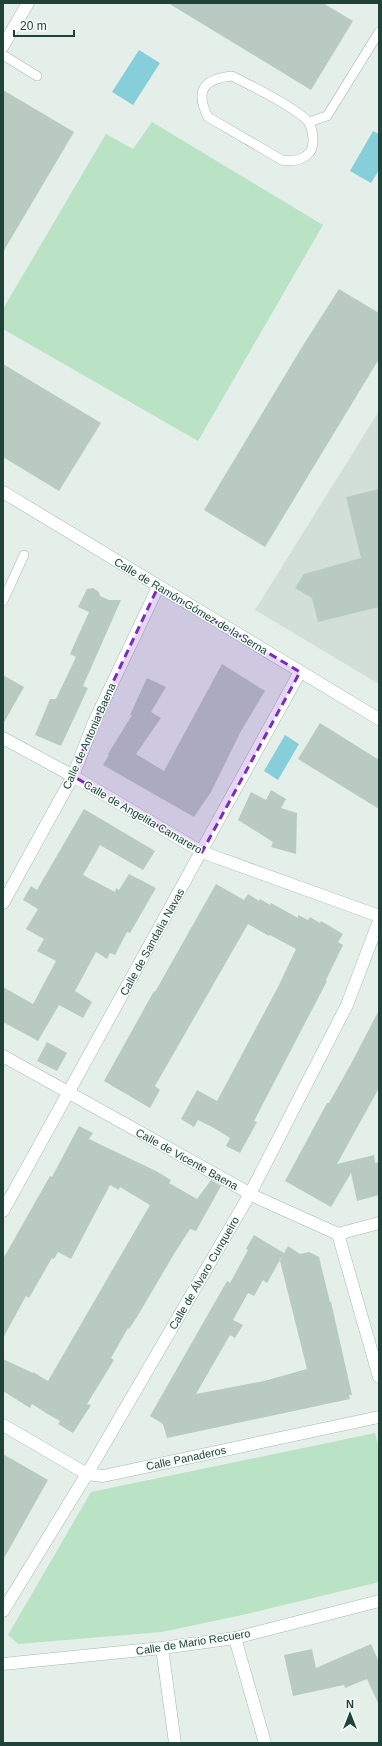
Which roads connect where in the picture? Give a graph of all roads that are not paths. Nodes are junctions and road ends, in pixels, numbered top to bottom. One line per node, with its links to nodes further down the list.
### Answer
1 (28, 3): 3 (street)
2 (379, 32): 6 (lane)
3 (3, 46)
4 (3, 55): 5 (lane)
5 (37, 76)
6 (309, 122): 6 (lane)
7 (3, 492): 9 (street, Calle de Ramón Gómez de la Serna)
8 (24, 555): 10 (lane)
9 (158, 587): 11 (street, Calle de Ramón Gómez de la Serna); 14 (street, Calle de Antonia Baena)
10 (3, 601)
11 (300, 672): 12 (street, Calle de Ramón Gómez de la Serna); 15 (street, Calle de Sandalia Navas)
12 (379, 720)
13 (3, 738): 14 (street, Calle de Angelita Camarero)
14 (73, 776): 15 (street, Calle de Angelita Camarero); 16 (street, Calle de Antonia Baena)
15 (202, 852): 17 (street, Calle de Angelita Camarero); 20 (street, Calle de Sandalia Navas)
16 (3, 903)
17 (379, 916)
18 (379, 921): 21 (street, Calle de Álvaro Cunqueiro)
19 (3, 1056): 20 (street, Calle de Vicente Baena)
20 (68, 1093): 21 (street, Calle de Vicente Baena); 22 (street, Calle de Sandalia Navas)
21 (250, 1194): 24 (street, Calle de Vicente Baena); 28 (street, Calle de Álvaro Cunqueiro)
22 (3, 1211)
23 (379, 1222): 24 (street)
24 (338, 1234): 25 (street)
25 (379, 1377)
26 (379, 1418): 28 (street, Calle Panaderos)
27 (3, 1425): 28 (street, Calle Panaderos)
28 (87, 1474): 30 (street, Calle de Álvaro Cunqueiro)
29 (379, 1601): 31 (street, Calle de Mario Recuero)
30 (3, 1611)
31 (236, 1638): 32 (street, Calle de Mario Recuero); 35 (street)
32 (162, 1648): 33 (street, Calle de Mario Recuero); 34 (street)
33 (3, 1664)
34 (176, 1743)
35 (265, 1743)

